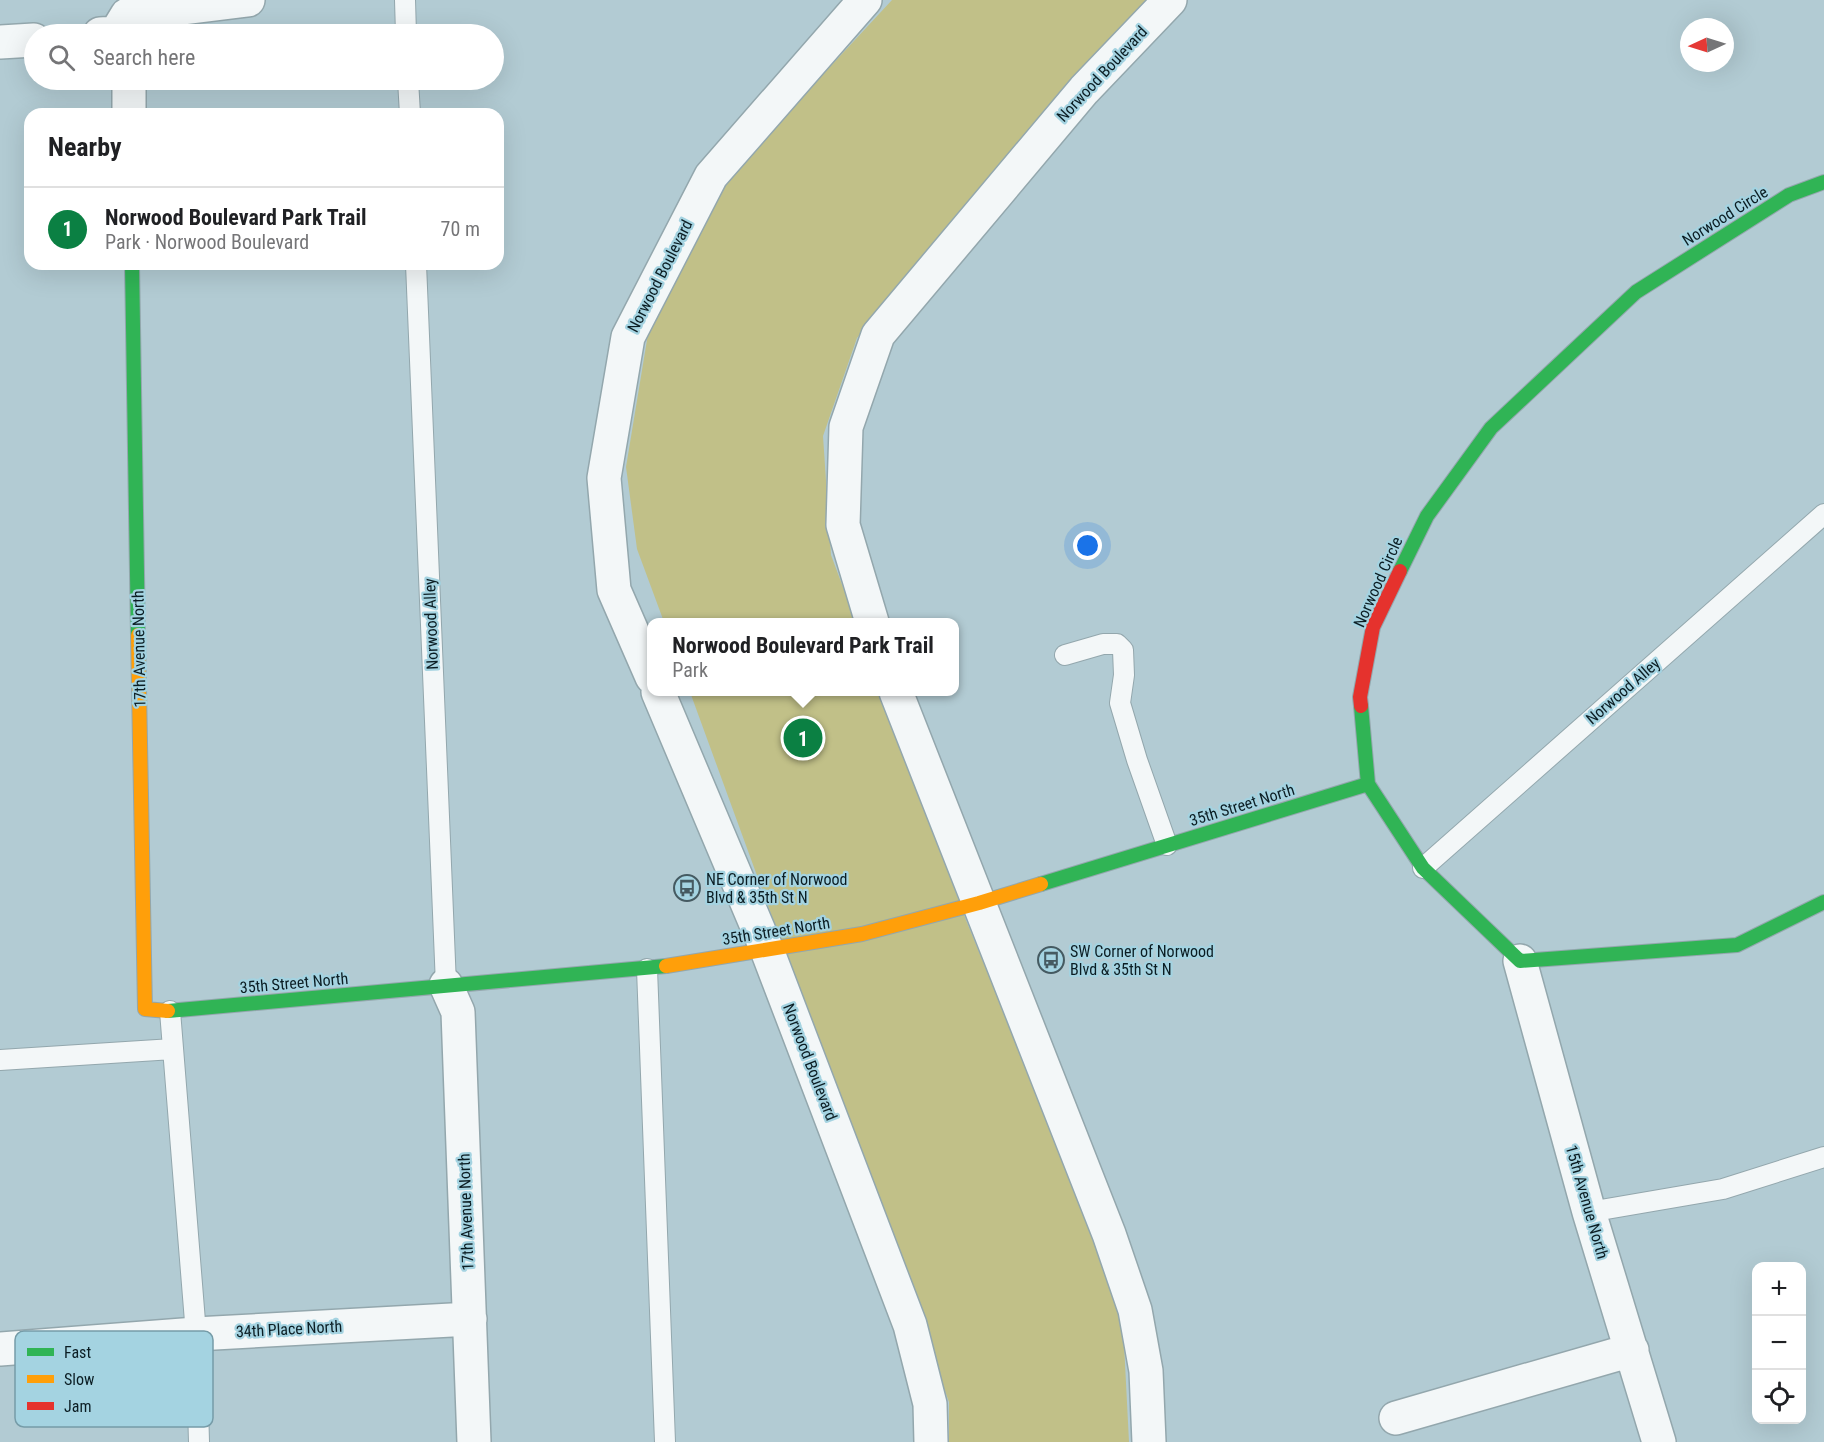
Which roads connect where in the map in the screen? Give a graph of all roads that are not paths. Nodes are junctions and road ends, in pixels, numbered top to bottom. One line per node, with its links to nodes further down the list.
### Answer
1 (249, 0): 5 (street)
2 (405, 0): 6 (lane)
3 (865, 0): 19 (street, Norwood Boulevard)
4 (1170, 0): 17 (street, Norwood Boulevard)
5 (127, 16)
6 (406, 24)
7 (24, 40): 8 (street)
8 (0, 42)
9 (129, 90): 11 (street)
10 (409, 90): 12 (lane)
11 (129, 108)
12 (410, 108)
13 (1824, 182): 22 (street, Norwood Circle)
14 (132, 270): 31 (street, 17th Avenue North)
15 (416, 270): 30 (lane, Norwood Alley)
16 (1824, 514): 24 (lane, Norwood Alley)
17 (871, 618)
18 (1065, 655): 23 (lane)
19 (647, 667)
20 (660, 696): 27 (street, Norwood Boulevard)
21 (898, 696): 26 (street)
22 (1368, 784): 23 (street, 35th Street North); 24 (street, Norwood Circle)
23 (1167, 845): 26 (street, 35th Street North)
24 (1423, 868): 28 (street, Norwood Circle)
25 (1824, 902): 28 (street)
26 (979, 903): 27 (street, 35th Street North); 48 (street)
27 (767, 950): 29 (street, 35th Street North); 47 (street, Norwood Boulevard)
28 (1521, 961): 35 (street, 15th Avenue North)
29 (647, 969): 30 (street, 35th Street North); 46 (lane)
30 (446, 985): 31 (street, 35th Street North); 36 (street, 17th Avenue North)
31 (170, 1011): 32 (lane)
32 (173, 1049): 33 (lane); 37 (lane)
33 (0, 1060)
34 (1824, 1157): 35 (lane)
35 (1589, 1212): 41 (street, 15th Avenue North)
36 (470, 1319): 38 (street, 34th Place North); 45 (street, 17th Avenue North)
37 (196, 1331)
38 (213, 1333)
39 (15, 1348): 40 (street, 34th Place North)
40 (0, 1349)
41 (1632, 1350): 42 (street); 49 (street, 15th Avenue North)
42 (1396, 1418)
43 (199, 1427): 44 (lane)
44 (199, 1442)
45 (474, 1442)
46 (665, 1442)
47 (931, 1442)
48 (1149, 1442)
49 (1659, 1442)

